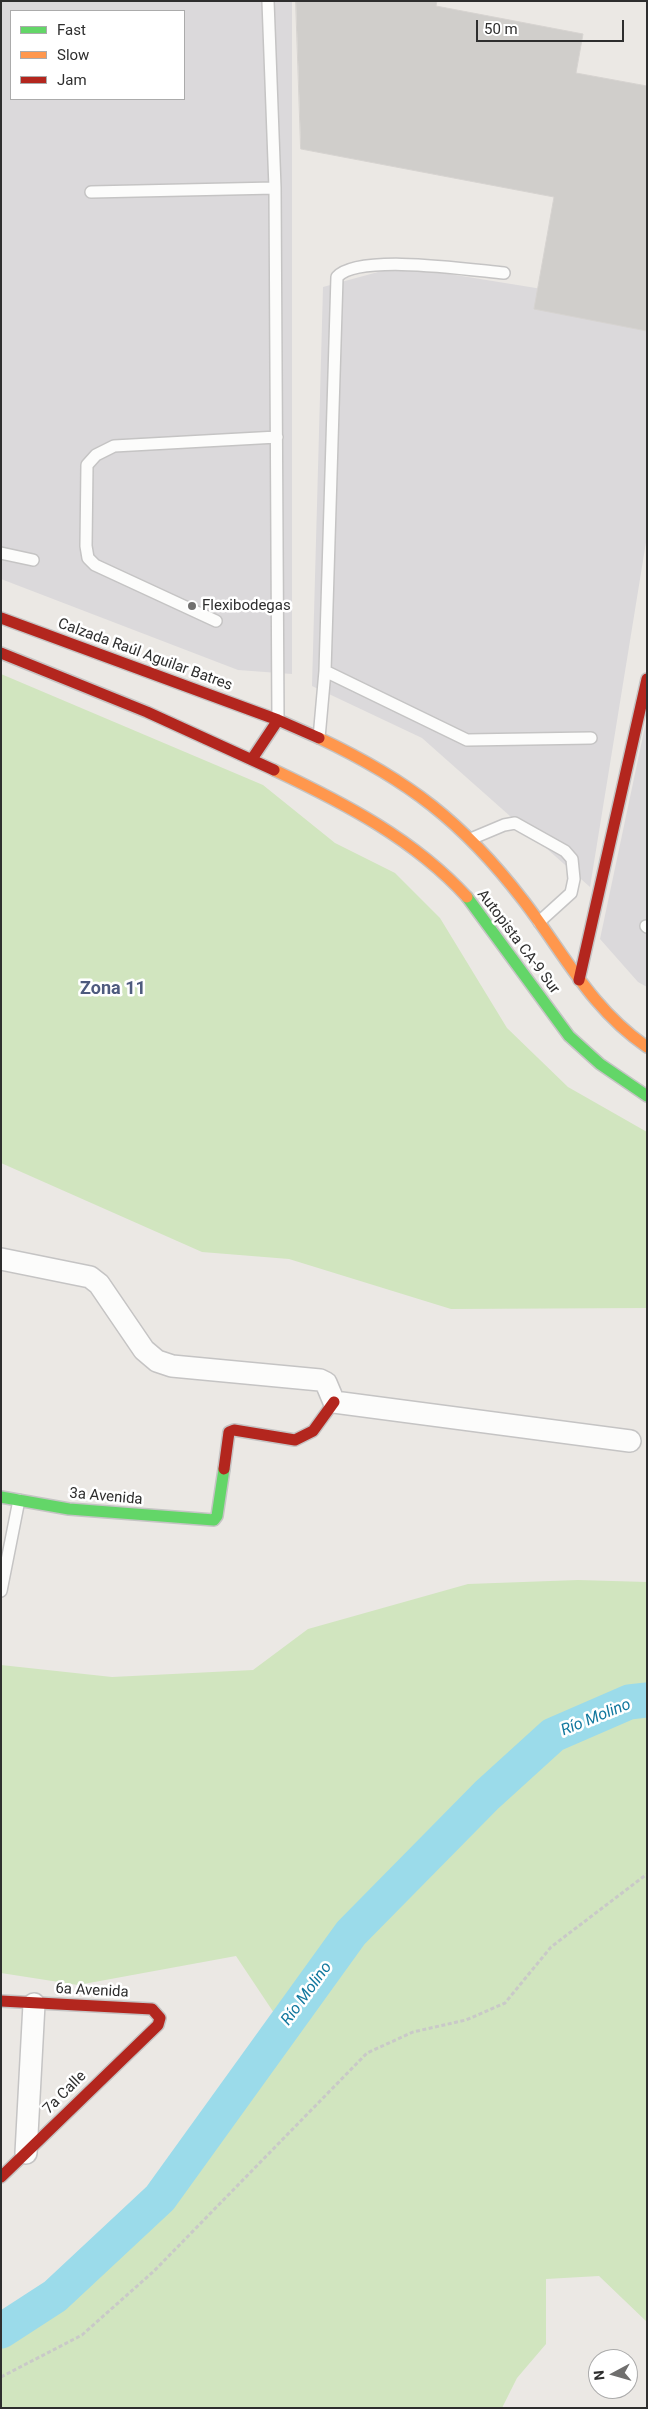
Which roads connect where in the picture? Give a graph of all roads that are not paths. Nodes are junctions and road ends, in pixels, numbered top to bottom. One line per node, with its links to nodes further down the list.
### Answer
1 (268, 1): 2 (lane)
2 (274, 188): 3 (lane); 5 (lane)
3 (92, 192)
4 (504, 273): 11 (lane)
5 (277, 437): 9 (lane); 13 (lane)
6 (1, 553): 7 (lane)
7 (33, 560)
8 (1, 618): 13 (main road, Calzada Raúl Aguilar Batres)
9 (216, 621)
10 (1, 653): 16 (main road)
11 (325, 670): 14 (lane); 15 (lane)
12 (647, 679): 19 (main road)
13 (278, 720): 14 (main road, Autopista CA-9 Sur); 16 (main road)
14 (319, 738): 17 (main road, Autopista CA-9 Sur)
15 (591, 738)
16 (252, 759): 21 (main road, Autopista CA-9 Sur)
17 (472, 839): 18 (main road, Autopista CA-9 Sur); 18 (lane)
18 (539, 922): 19 (main road, Autopista CA-9 Sur)
19 (579, 980): 20 (main road, Autopista CA-9 Sur)
20 (647, 1047)
21 (647, 1096)
22 (1, 1259): 23 (street)
23 (334, 1402): 24 (street); 26 (main road, 3a Avenida)
24 (630, 1442)
25 (1, 1497): 26 (main road, 3a Avenida)
26 (18, 1500): 27 (lane)
27 (1, 1591)
28 (1, 2001): 29 (main road, 6a Avenida)
29 (34, 2004): 30 (main road, 6a Avenida); 31 (street)
30 (150, 2031): 31 (main road, 7a Calle)
31 (26, 2152): 32 (main road, 7a Calle)
32 (1, 2177)

